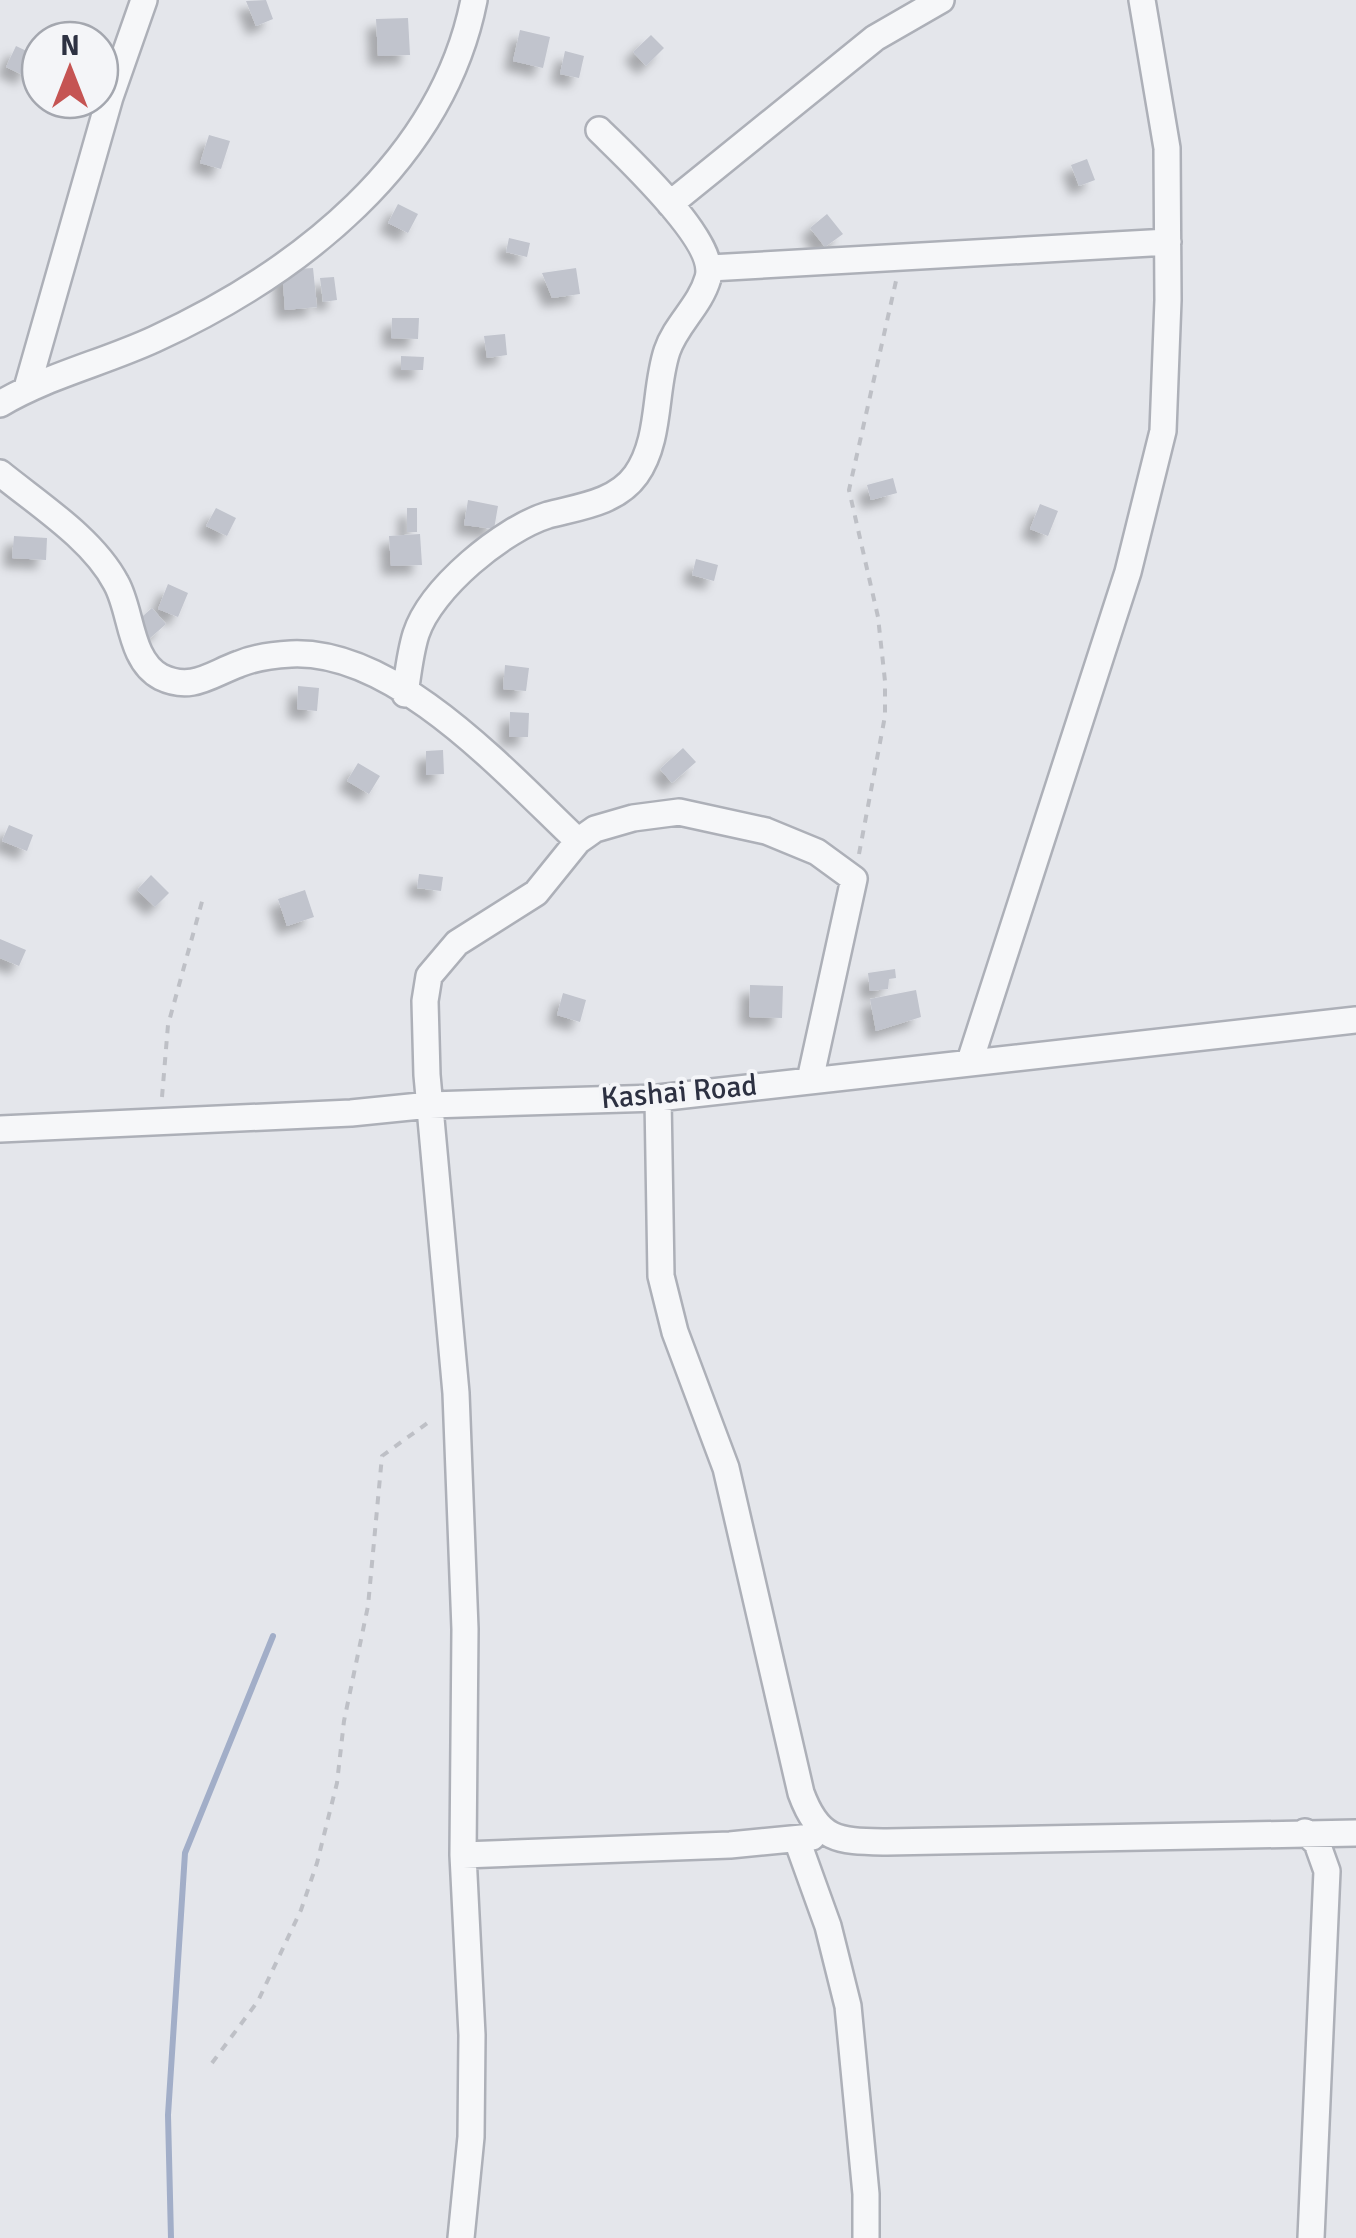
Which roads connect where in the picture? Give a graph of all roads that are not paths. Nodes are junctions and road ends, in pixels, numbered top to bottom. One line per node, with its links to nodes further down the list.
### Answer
1 (144, 0): 9 (street)
2 (474, 0): 9 (street)
3 (941, 0): 6 (street)
4 (1142, 0): 7 (street)
5 (599, 130): 6 (street)
6 (670, 204): 8 (street)
7 (1168, 242): 8 (street); 15 (street)
8 (710, 268): 12 (street)
9 (27, 388): 10 (street)
10 (0, 404)
11 (0, 473): 12 (street)
12 (406, 694): 13 (street)
13 (578, 841): 16 (street); 18 (street)
14 (1356, 1020): 15 (street, Kashai Road)
15 (970, 1061): 16 (street, Kashai Road)
16 (810, 1080): 17 (street, Kashai Road)
17 (658, 1098): 18 (street, Kashai Road); 22 (street)
18 (430, 1104): 19 (street, Kashai Road); 24 (street)
19 (0, 1129)
20 (1304, 1832): 21 (street); 22 (street); 27 (street)
21 (1356, 1833)
22 (824, 1834): 23 (street)
23 (798, 1840): 24 (street); 26 (street)
24 (463, 1856): 25 (street)
25 (461, 2238)
26 (866, 2238)
27 (1311, 2238)

